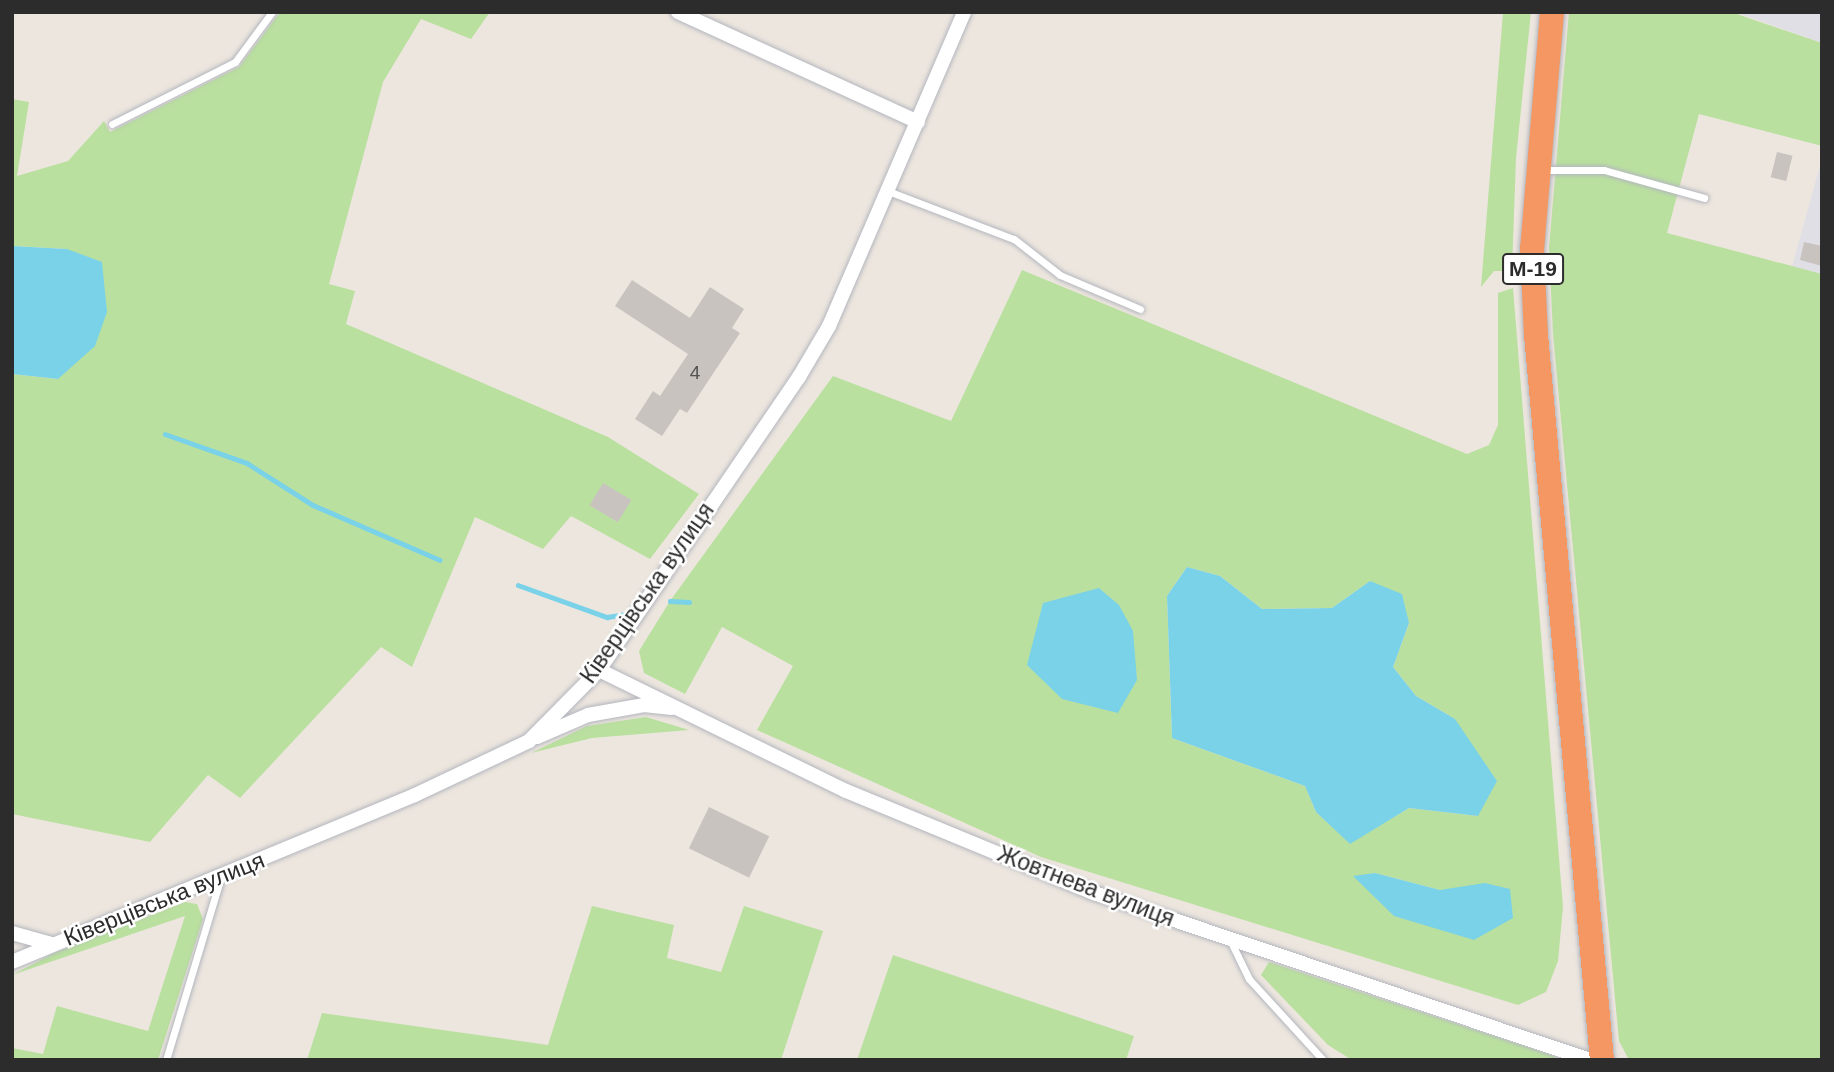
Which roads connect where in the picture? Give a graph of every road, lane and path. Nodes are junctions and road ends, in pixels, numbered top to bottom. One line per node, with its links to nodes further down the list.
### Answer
1 (272, 12): 6 (lane)
2 (678, 12): 5 (street)
3 (964, 12): 5 (street, Ківерцівська вулиця)
4 (1552, 12): 7 (highway, М-19)
5 (918, 122): 8 (street, Ківерцівська вулиця)
6 (112, 124)
7 (1536, 170): 9 (lane); 22 (highway, М-19)
8 (888, 191): 10 (lane); 11 (street, Ківерцівська вулиця)
9 (1704, 198)
10 (1140, 309)
11 (599, 670): 12 (street, Жовтнева вулиця); 13 (street, Ківерцівська вулиця)
12 (684, 709): 13 (street); 16 (street, Жовтнева вулиця)
13 (529, 741): 14 (street, Ківерцівська вулиця)
14 (222, 877): 17 (street, Ківерцівська вулиця); 19 (lane)
15 (12, 933): 17 (street, Ківерцівська вулиця)
16 (1230, 940): 20 (lane); 21 (street, Жовтнева вулиця)
17 (52, 944): 18 (street)
18 (12, 962)
19 (166, 1060)
20 (1323, 1060)
21 (1590, 1060)
22 (1602, 1060)

